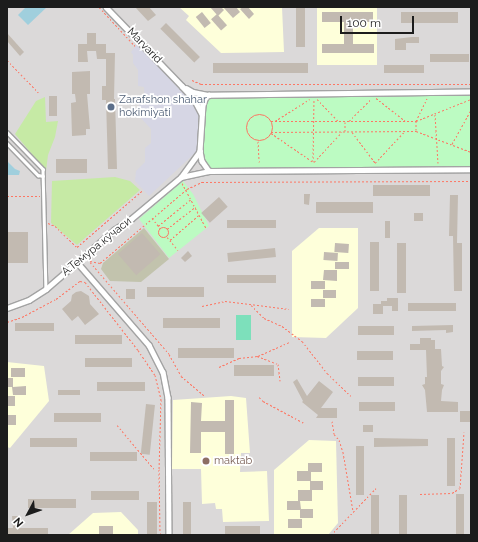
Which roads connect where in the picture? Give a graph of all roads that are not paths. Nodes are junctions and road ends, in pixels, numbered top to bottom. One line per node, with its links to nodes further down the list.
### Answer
1 (106, 7): 2 (street, Marvarid)
2 (182, 86): 4 (street); 5 (street, Marvarid)
3 (471, 92): 4 (street)
4 (209, 95): 5 (street)
5 (202, 114): 8 (street)
6 (7, 132): 11 (lane)
7 (7, 143): 11 (lane)
8 (200, 151): 10 (street); 12 (street)
9 (471, 170): 10 (street)
10 (210, 171): 12 (street)
11 (43, 176): 14 (lane)
12 (181, 177): 13 (street, А.Темура кўчаси)
13 (77, 262): 14 (street, А.Темура кўчаси); 16 (street)
14 (46, 289): 15 (street, А.Темура кўчаси)
15 (7, 308)
16 (169, 535)

